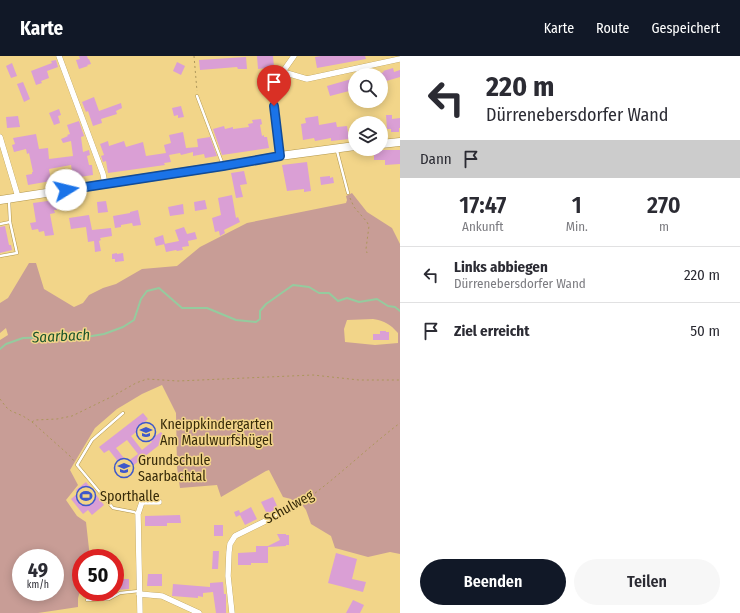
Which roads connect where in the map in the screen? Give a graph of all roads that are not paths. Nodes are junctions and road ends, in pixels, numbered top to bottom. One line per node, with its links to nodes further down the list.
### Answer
1 (59, 56): 13 (street)
2 (294, 56): 4 (street)
3 (400, 59): 4 (street)
4 (283, 72): 11 (street)
5 (197, 96): 12 (lane)
6 (0, 137): 15 (street)
7 (400, 142): 8 (main road)
8 (388, 143)
9 (348, 147): 10 (main road)
10 (336, 148): 11 (main road); 14 (lane)
11 (280, 156): 12 (main road)
12 (223, 166): 13 (main road)
13 (105, 184): 15 (main road)
14 (348, 193)
15 (18, 197): 16 (main road)
16 (9, 199): 17 (main road); 18 (lane)
17 (0, 200)
18 (10, 222): 19 (lane); 20 (lane)
19 (0, 224)
20 (0, 256)
21 (123, 413): 24 (lane)
22 (159, 502): 24 (street)
23 (298, 505): 29 (street, Schulweg)
24 (138, 514): 26 (street)
25 (124, 593): 26 (lane)
26 (139, 593): 27 (street); 28 (street)
27 (140, 613)
28 (199, 613)
29 (232, 613)

